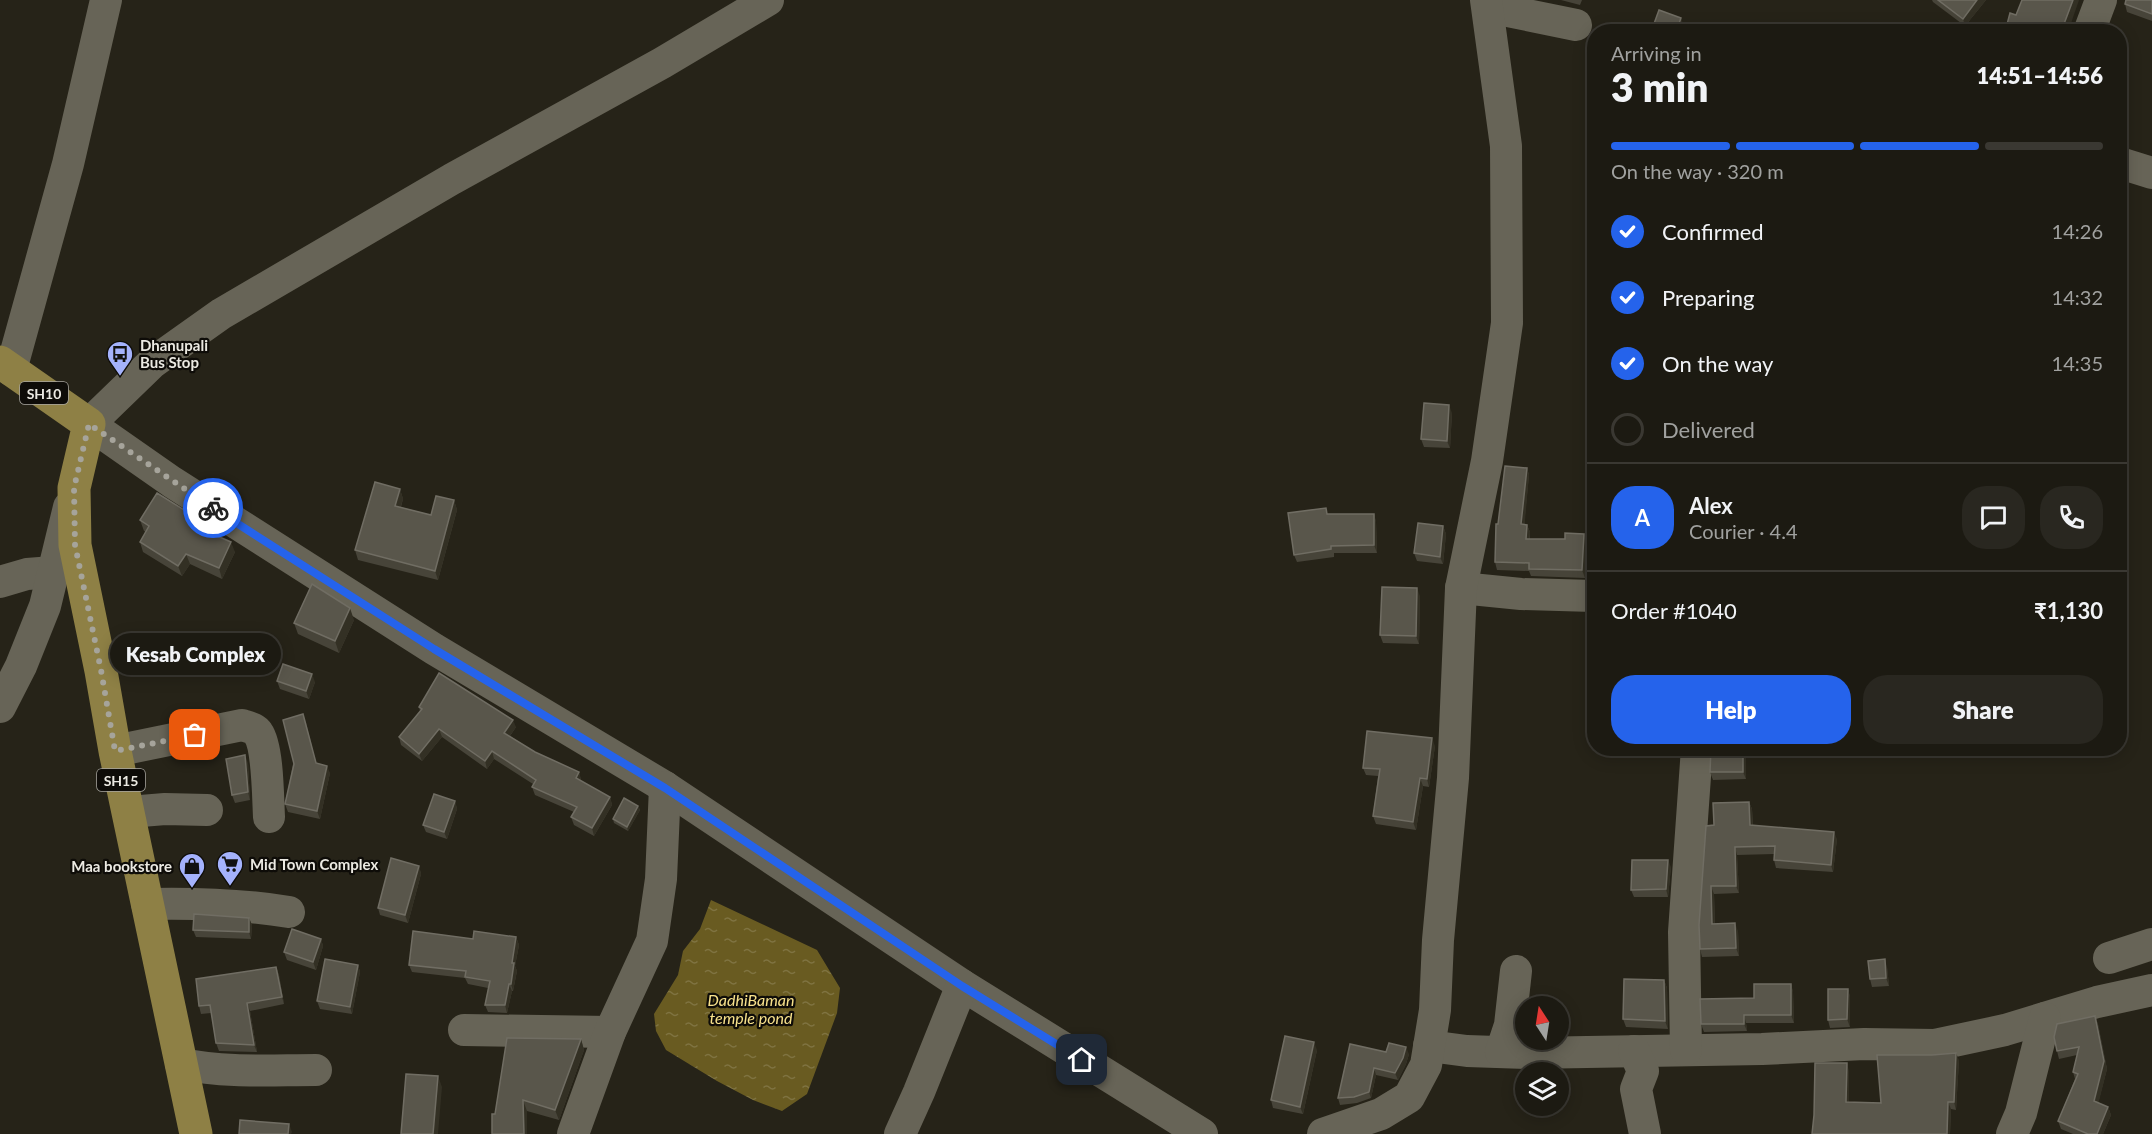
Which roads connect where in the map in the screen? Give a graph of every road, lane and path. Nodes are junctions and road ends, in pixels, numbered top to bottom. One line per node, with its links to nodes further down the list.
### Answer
1 (106, 0): 9 (street)
2 (768, 0): 10 (street)
3 (2101, 0): 5 (street)
4 (1487, 4): 6 (street); 14 (street)
5 (2092, 24)
6 (1576, 25)
7 (2127, 165): 8 (street)
8 (2152, 173)
9 (6, 366): 10 (main road, SH10)
10 (89, 424): 11 (main road, SH15); 20 (street)
11 (74, 488): 12 (street); 18 (main road, SH15)
12 (53, 572): 13 (street); 16 (street)
13 (0, 582)
14 (1461, 588): 15 (street); 34 (street)
15 (1587, 596)
16 (10, 665): 17 (street)
17 (0, 707)
18 (115, 751): 22 (main road, SH15); 23 (street)
19 (1696, 756): 35 (street)
20 (665, 788): 29 (street); 33 (street)
21 (207, 810): 22 (street)
22 (129, 812): 24 (main road, SH15)
23 (269, 817)
24 (147, 904): 25 (street); 38 (main road, SH15)
25 (289, 912)
26 (2152, 944): 27 (street)
27 (2109, 958)
28 (1516, 971): 37 (street)
29 (962, 986): 42 (street); 43 (street)
30 (2152, 990): 31 (street)
31 (2045, 1018): 35 (street); 46 (street)
32 (464, 1030): 33 (street)
33 (610, 1032): 41 (street)
34 (1429, 1046): 37 (street); 44 (street)
35 (1686, 1050): 36 (street)
36 (1634, 1051): 37 (street); 45 (street)
37 (1501, 1052)
38 (181, 1064): 39 (street); 40 (main road, SH15)
39 (316, 1070)
40 (196, 1134)
41 (573, 1134)
42 (900, 1134)
43 (1202, 1134)
44 (1323, 1134)
45 (1645, 1134)
46 (2013, 1134)

